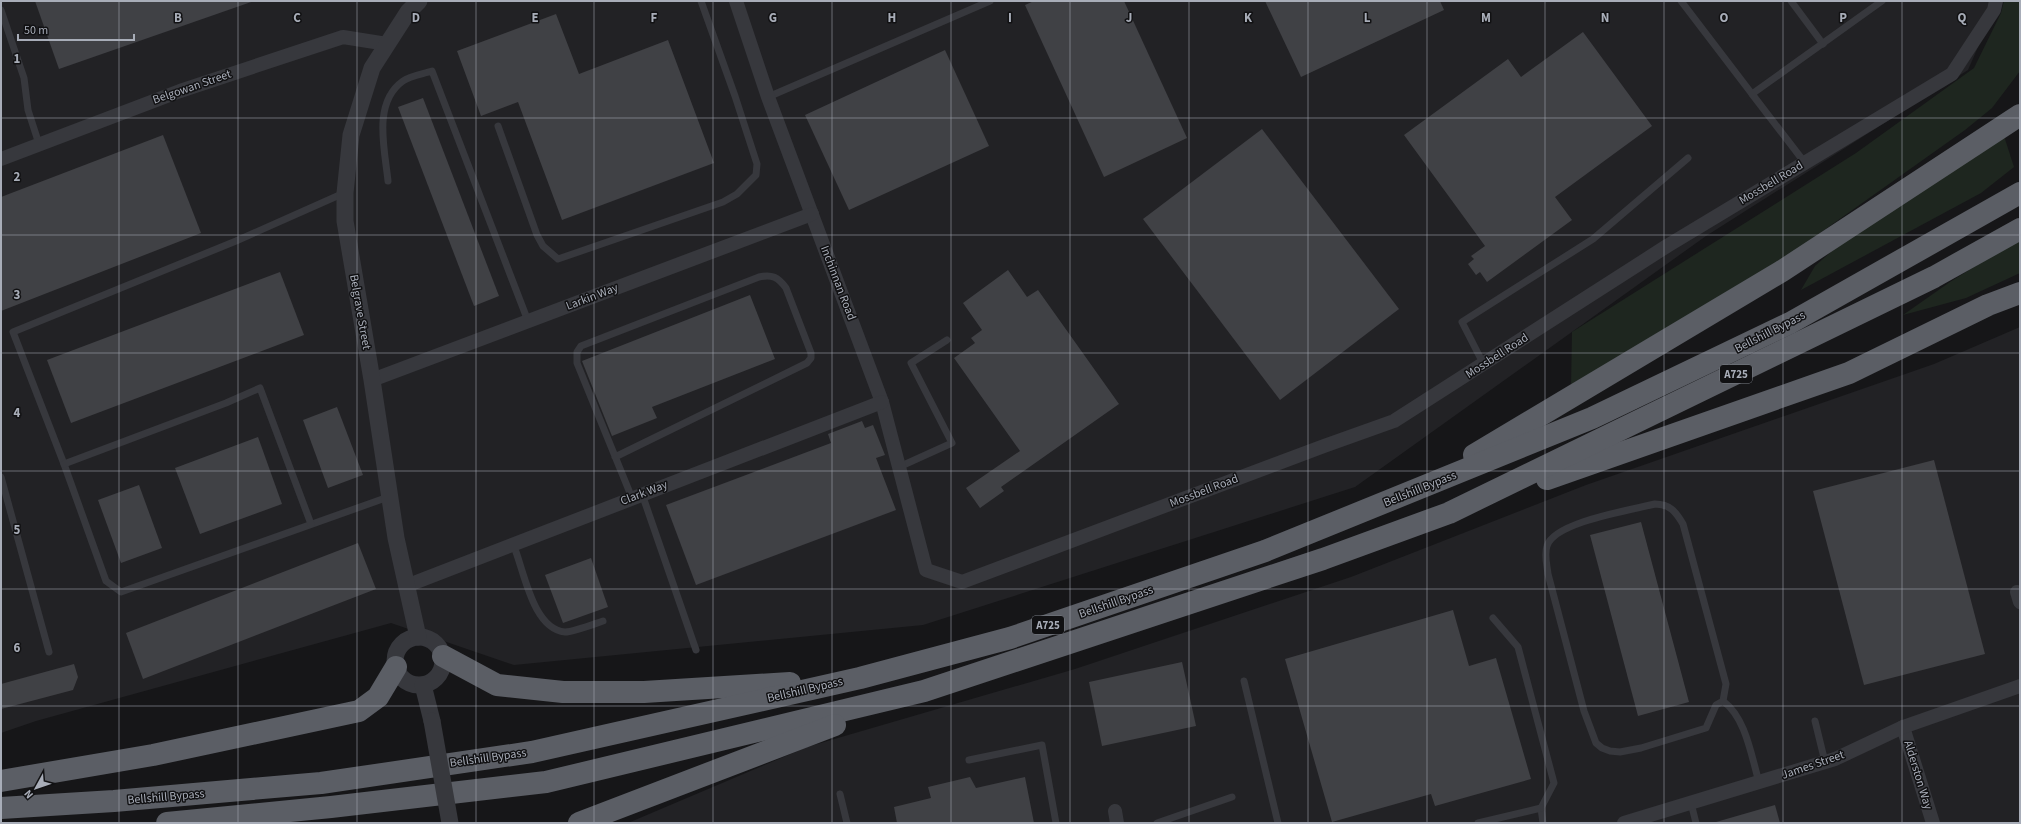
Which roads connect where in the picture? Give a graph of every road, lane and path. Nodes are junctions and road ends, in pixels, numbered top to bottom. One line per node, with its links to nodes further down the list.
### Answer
1 (419, 1): 10 (street, Belgrave Street)
2 (701, 1): 15 (lane)
3 (736, 1): 13 (street, Inchinnan Road)
4 (990, 1): 13 (lane)
5 (1681, 1): 12 (lane)
6 (1790, 1): 11 (lane)
7 (1882, 1): 11 (lane)
8 (1996, 1): 19 (street, Mossbell Road)
9 (1, 10): 16 (lane)
10 (386, 44): 16 (street, Belgowan Street); 21 (street, Belgrave Street)
11 (1823, 44): 12 (lane)
12 (1752, 94): 19 (lane)
13 (768, 96): 23 (street, Inchinnan Road)
14 (2020, 115): 35 (highway)
15 (498, 126)
16 (39, 144): 18 (street, Belgowan Street)
17 (1688, 158): 28 (lane)
18 (1, 159)
19 (1805, 163): 28 (street, Mossbell Road)
20 (388, 181): 26 (lane)
21 (344, 193): 29 (street, Belgrave Street); 32 (lane)
22 (2020, 194): 35 (highway, Bellshill Bypass / A725)
23 (812, 214): 26 (street, Larkin Way); 30 (street, Inchinnan Road)
24 (2020, 230): 38 (highway, Bellshill Bypass / A725)
25 (2020, 293): 38 (highway, A725)
26 (528, 321): 29 (street, Larkin Way)
27 (947, 340): 33 (lane)
28 (1484, 365): 41 (street, Mossbell Road)
29 (372, 380): 36 (street, Belgrave Street)
30 (882, 402): 33 (street, Inchinnan Road); 37 (street, Clark Way)
31 (615, 457): 31 (lane); 37 (lane)
32 (64, 464): 39 (lane); 39 (lane)
33 (899, 467): 41 (street, Inchinnan Road)
34 (1, 477): 47 (lane)
35 (1411, 492): 50 (highway, Bellshill Bypass / A725)
36 (390, 496): 39 (lane); 42 (street, Belgrave Street)
37 (637, 496): 40 (street, Clark Way); 46 (lane)
38 (1449, 513): 54 (highway, Bellshill Bypass / A725)
39 (311, 524)
40 (513, 544): 42 (street, Clark Way); 44 (lane)
41 (926, 570)
42 (406, 586): 45 (street, Belgrave Street)
43 (1494, 618): 67 (lane)
44 (604, 621)
45 (418, 637): 48 (street); 49 (street)
46 (696, 650)
47 (49, 652)
48 (443, 656): 50 (highway); 52 (street)
49 (396, 667): 52 (street); 60 (highway)
50 (860, 678): 66 (highway, Bellshill Bypass / A725)
51 (1244, 681): 75 (lane)
52 (423, 685): 70 (street, bridge)
53 (2020, 686): 57 (street, James Street)
54 (924, 692): 65 (highway, Bellshill Bypass / A725); 71 (highway)
55 (1723, 701): 55 (lane); 61 (lane)
56 (1815, 721): 59 (lane)
57 (1903, 727): 59 (street, James Street); 80 (street, Alderston Way)
58 (969, 760): 73 (lane)
59 (1825, 762): 61 (street, James Street)
60 (1, 780)
61 (1759, 782): 64 (street, James Street)
62 (840, 794): 72 (lane)
63 (1232, 797): 74 (lane)
64 (1691, 803): 78 (street, James Street); 79 (lane)
65 (331, 807): 68 (highway, Bellshill Bypass / A725); 69 (highway)
66 (1, 808)
67 (1541, 808): 76 (lane); 77 (lane)
68 (167, 823)
69 (260, 823)
70 (450, 823)
71 (579, 823)
72 (847, 823)
73 (1056, 823)
74 (1157, 823)
75 (1278, 823)
76 (1478, 823)
77 (1543, 823)
78 (1624, 823)
79 (1696, 823)
80 (1933, 823)

